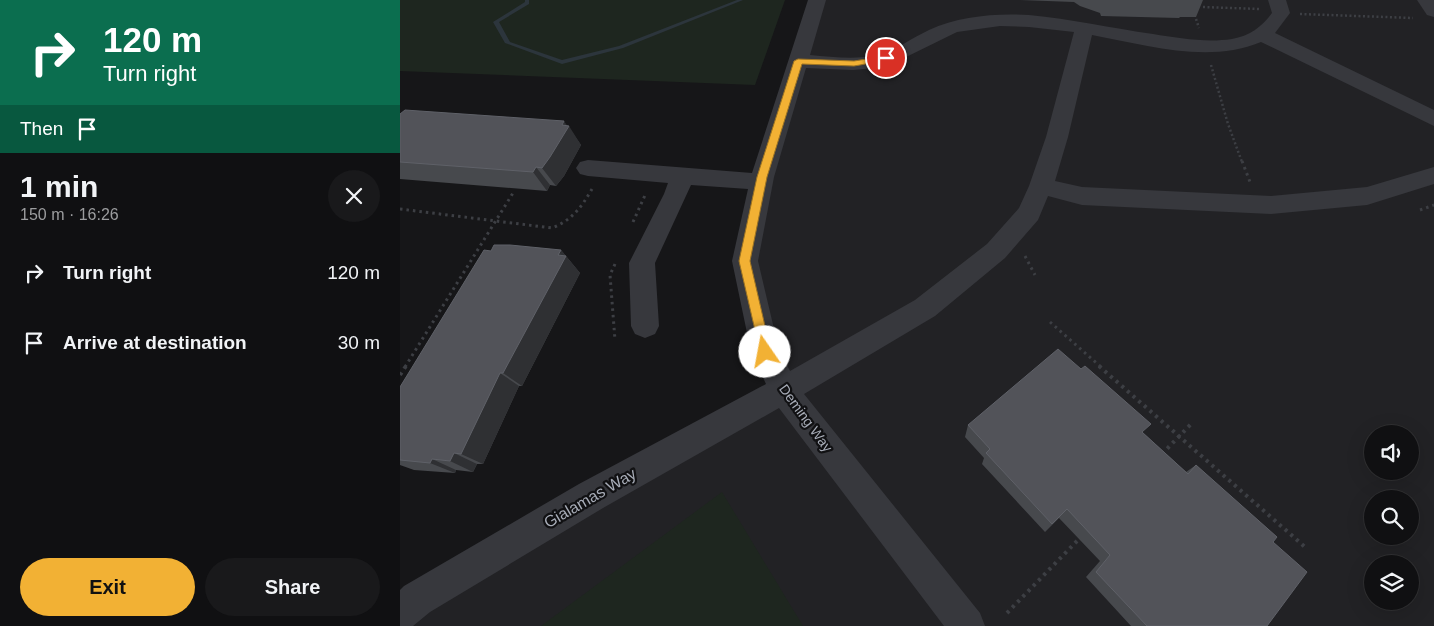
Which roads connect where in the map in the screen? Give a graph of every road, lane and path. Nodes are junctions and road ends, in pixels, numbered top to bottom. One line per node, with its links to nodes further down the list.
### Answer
1 (817, 0): 11 (street, Deming Way)
2 (1426, 0): 5 (street)
3 (1203, 7): 4 (path)
4 (1279, 7): 6 (path); 9 (street)
5 (1434, 11)
6 (1416, 18)
7 (1196, 19): 10 (path)
8 (1084, 29): 10 (street); 11 (street); 18 (street, Gialamas Way)
9 (1261, 34): 10 (street); 12 (street)
10 (1205, 47): 16 (path)
11 (798, 61): 15 (street, Deming Way)
12 (1432, 114)
13 (588, 168): 17 (street)
14 (1434, 175): 18 (street)
15 (761, 182): 17 (street); 29 (street, Deming Way)
16 (1251, 183)
17 (679, 185): 20 (path); 27 (street)
18 (1041, 186): 29 (street, Gialamas Way)
19 (601, 189): 25 (path)
20 (637, 192)
21 (513, 193): 25 (path)
22 (1434, 205): 24 (path)
23 (400, 209): 25 (path)
24 (1420, 210)
25 (496, 222): 28 (path)
26 (1050, 322): 31 (path)
27 (645, 326)
28 (400, 375)
29 (784, 390): 35 (street, Gialamas Way); 37 (street, Deming Way)
30 (1192, 423): 31 (path)
31 (1179, 437): 32 (path); 34 (path)
32 (1161, 456)
33 (1077, 541): 36 (path)
34 (1305, 547)
35 (400, 612)
36 (1007, 613)
37 (967, 626)

